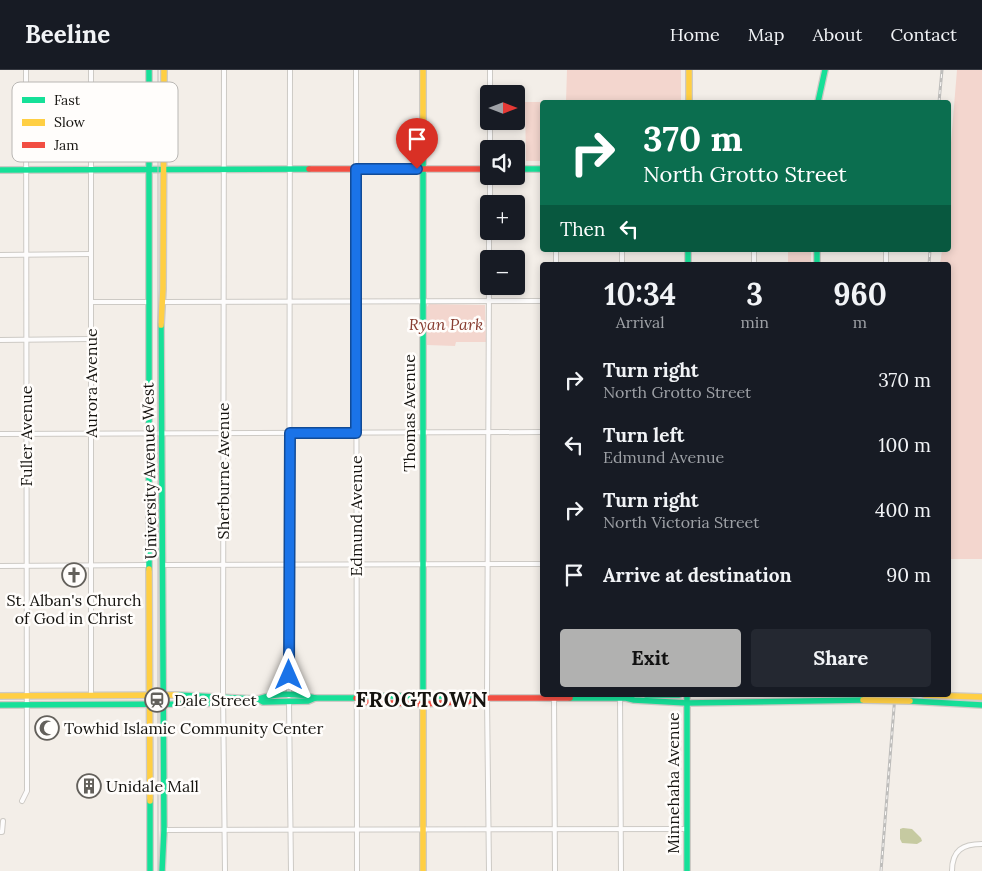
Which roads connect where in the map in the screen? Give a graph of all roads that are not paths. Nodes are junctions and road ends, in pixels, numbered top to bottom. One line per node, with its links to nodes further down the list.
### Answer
1 (224, 70): 25 (street, Sherburne Avenue)
2 (290, 70): 26 (street)
3 (356, 70): 15 (street, Edmund Avenue)
4 (423, 70): 16 (main road, Thomas Avenue)
5 (490, 70): 8 (street)
6 (689, 70): 9 (main road)
7 (825, 70): 10 (main road)
8 (490, 85)
9 (689, 100)
10 (818, 100)
11 (26, 162): 21 (street, Fuller Avenue)
12 (91, 162): 22 (street, Aurora Avenue)
13 (149, 162): 23 (main road, University Avenue West)
14 (164, 162): 24 (main road, University Avenue West)
15 (356, 169): 16 (main road); 26 (main road); 39 (street, Edmund Avenue)
16 (423, 169): 17 (main road); 33 (main road, Thomas Avenue)
17 (480, 169)
18 (525, 169): 19 (main road)
19 (540, 169)
20 (0, 170): 21 (main road)
21 (26, 170): 22 (main road); 29 (street, Fuller Avenue)
22 (91, 170): 23 (main road); 27 (street, Aurora Avenue)
23 (149, 170): 24 (main road); 36 (main road, University Avenue West)
24 (164, 170): 25 (main road); 37 (main road, University Avenue West)
25 (223, 170): 26 (main road); 38 (street, Sherburne Avenue)
26 (290, 170): 32 (street)
27 (91, 254): 29 (street); 35 (street, Aurora Avenue)
28 (0, 255): 29 (street)
29 (26, 255): 42 (street, Fuller Avenue)
30 (489, 295): 34 (street)
31 (540, 300): 34 (street)
32 (290, 301): 38 (street); 39 (street); 48 (street)
33 (423, 301): 34 (street); 39 (street); 50 (main road, Thomas Avenue)
34 (489, 301): 43 (street)
35 (91, 302): 36 (street); 40 (street, Aurora Avenue)
36 (149, 302): 45 (main road, University Avenue West)
37 (163, 302): 38 (street); 46 (main road, University Avenue West)
38 (223, 302): 47 (street, Sherburne Avenue)
39 (356, 302): 49 (street, Edmund Avenue)
40 (91, 339): 42 (street); 53 (street, Aurora Avenue)
41 (0, 340): 42 (street)
42 (26, 340): 52 (street, Fuller Avenue)
43 (488, 432): 44 (street); 50 (street); 57 (street)
44 (540, 432)
45 (149, 433): 46 (street); 53 (street); 61 (main road, University Avenue West)
46 (163, 433): 47 (street); 62 (main road, University Avenue West)
47 (223, 433): 48 (street); 63 (street, Sherburne Avenue)
48 (290, 433): 49 (street); 54 (street)
49 (356, 433): 50 (street); 55 (street, Edmund Avenue)
50 (422, 433): 56 (main road, Thomas Avenue)
51 (0, 434): 52 (street)
52 (26, 434): 53 (street); 59 (street, Fuller Avenue)
53 (91, 434): 60 (street, Aurora Avenue)
54 (289, 564): 55 (street); 63 (street); 80 (street)
55 (356, 564): 56 (street); 78 (street, Edmund Avenue)
56 (422, 564): 57 (street); 70 (main road, Thomas Avenue)
57 (488, 564): 58 (street); 79 (street)
58 (540, 564)
59 (26, 565): 60 (street); 64 (street); 66 (street, Fuller Avenue)
60 (91, 565): 61 (street); 67 (street, Aurora Avenue)
61 (149, 565): 68 (main road, University Avenue West)
62 (163, 565): 63 (street); 69 (main road, University Avenue West)
63 (223, 565): 77 (street, Sherburne Avenue)
64 (0, 566)
65 (0, 696): 66 (main road)
66 (26, 696): 67 (main road); 86 (street, Fuller Avenue)
67 (90, 696): 68 (main road)
68 (149, 696): 69 (main road); 82 (main road, University Avenue West)
69 (164, 696): 77 (main road); 83 (main road, University Avenue West)
70 (422, 696): 78 (main road); 79 (main road); 84 (main road, Thomas Avenue)
71 (540, 696): 79 (main road)
72 (951, 696): 76 (main road)
73 (554, 697): 92 (street)
74 (622, 697): 81 (main road); 93 (street)
75 (687, 697): 81 (main road, Minnehaha Avenue)
76 (982, 697)
77 (224, 698): 80 (main road); 83 (main road); 96 (street, Sherburne Avenue)
78 (356, 698): 80 (main road); 84 (main road); 98 (street, Edmund Avenue)
79 (484, 698): 84 (main road); 91 (street)
80 (289, 699): 97 (street)
81 (687, 703): 87 (main road, bridge); 94 (main road, Minnehaha Avenue)
82 (149, 704): 83 (main road); 86 (main road); 101 (main road, University Avenue West)
83 (163, 704): 95 (main road, University Avenue West)
84 (422, 704): 90 (main road, Thomas Avenue)
85 (0, 705): 86 (main road)
86 (26, 705): 88 (street, Fuller Avenue)
87 (982, 705)
88 (22, 801)
89 (3, 821): 99 (street)
90 (422, 829): 91 (street); 98 (street); 106 (main road, Thomas Avenue)
91 (489, 829): 92 (street); 107 (street)
92 (555, 829): 93 (street); 108 (street)
93 (621, 829): 94 (street); 109 (street)
94 (687, 829): 110 (main road, Minnehaha Avenue)
95 (164, 830): 96 (street); 102 (main road, University Avenue West)
96 (225, 830): 97 (street); 103 (street, Sherburne Avenue)
97 (291, 830): 98 (street); 104 (street)
98 (357, 830): 105 (street, Edmund Avenue)
99 (0, 832)
100 (982, 844): 111 (street)
101 (150, 871)
102 (162, 871)
103 (225, 871)
104 (291, 871)
105 (357, 871)
106 (423, 871)
107 (489, 871)
108 (555, 871)
109 (621, 871)
110 (687, 871)
111 (952, 871)

